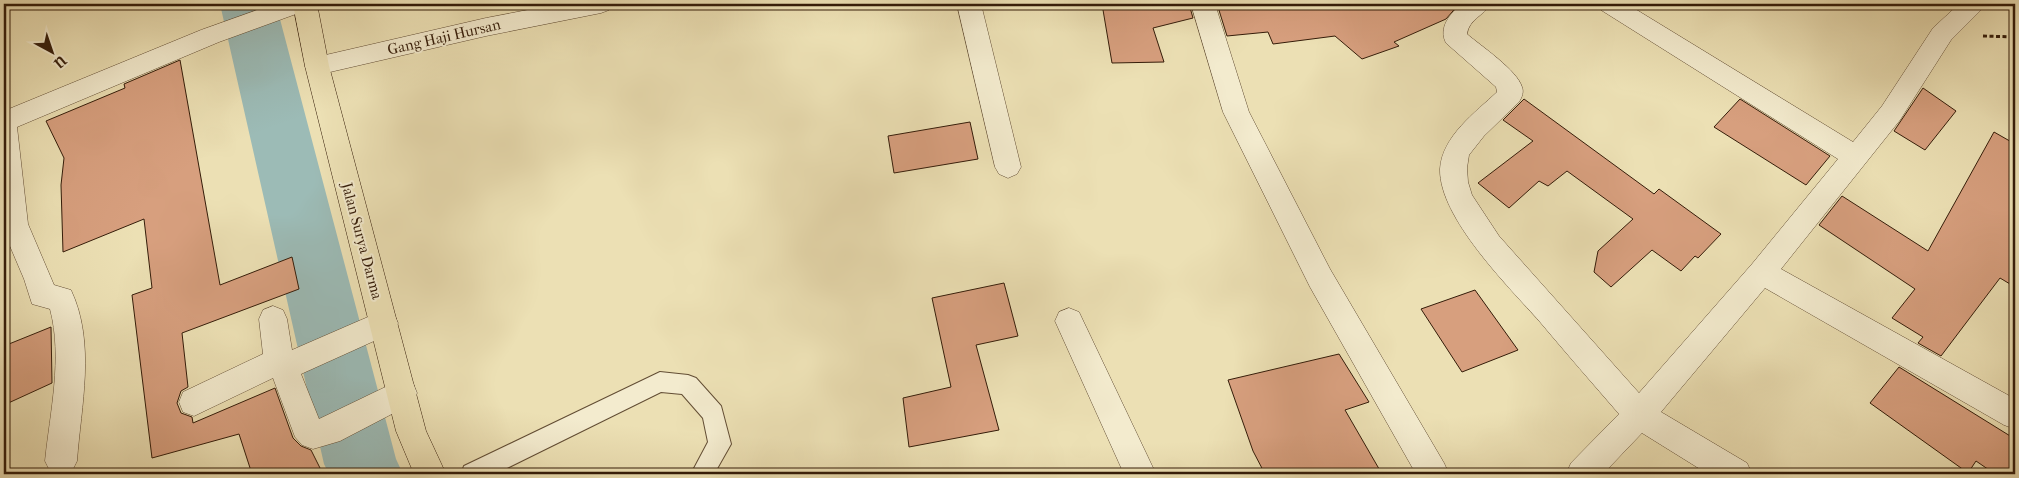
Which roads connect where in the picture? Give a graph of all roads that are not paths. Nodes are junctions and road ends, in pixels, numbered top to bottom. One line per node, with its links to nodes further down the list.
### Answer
1 (299, 4): 10 (street)
2 (305, 4): 9 (main road, Jalan Surya Darma)
3 (601, 4): 9 (street, Gang Haji Hursan)
4 (969, 4): 12 (street)
5 (1203, 4): 27 (street)
6 (1478, 4): 20 (street)
7 (1608, 4): 11 (street)
8 (1973, 4): 11 (street)
9 (317, 66): 16 (main road, Jalan Surya Darma)
10 (4, 121): 22 (street)
11 (1855, 156): 13 (street)
12 (1008, 167)
13 (1762, 272): 20 (street); 21 (street)
14 (273, 319): 17 (street)
15 (1070, 321): 26 (street)
16 (384, 323): 17 (street); 18 (main road, Jalan Surya Darma)
17 (287, 363): 18 (street); 19 (street)
18 (391, 399): 23 (main road, Jalan Surya Darma)
19 (194, 402)
20 (1639, 415): 28 (street); 29 (street)
21 (2015, 415)
22 (60, 461)
23 (430, 474)
24 (472, 474): 25 (lane)
25 (702, 474)
26 (1140, 474)
27 (1433, 474)
28 (1582, 474)
29 (1736, 474)

